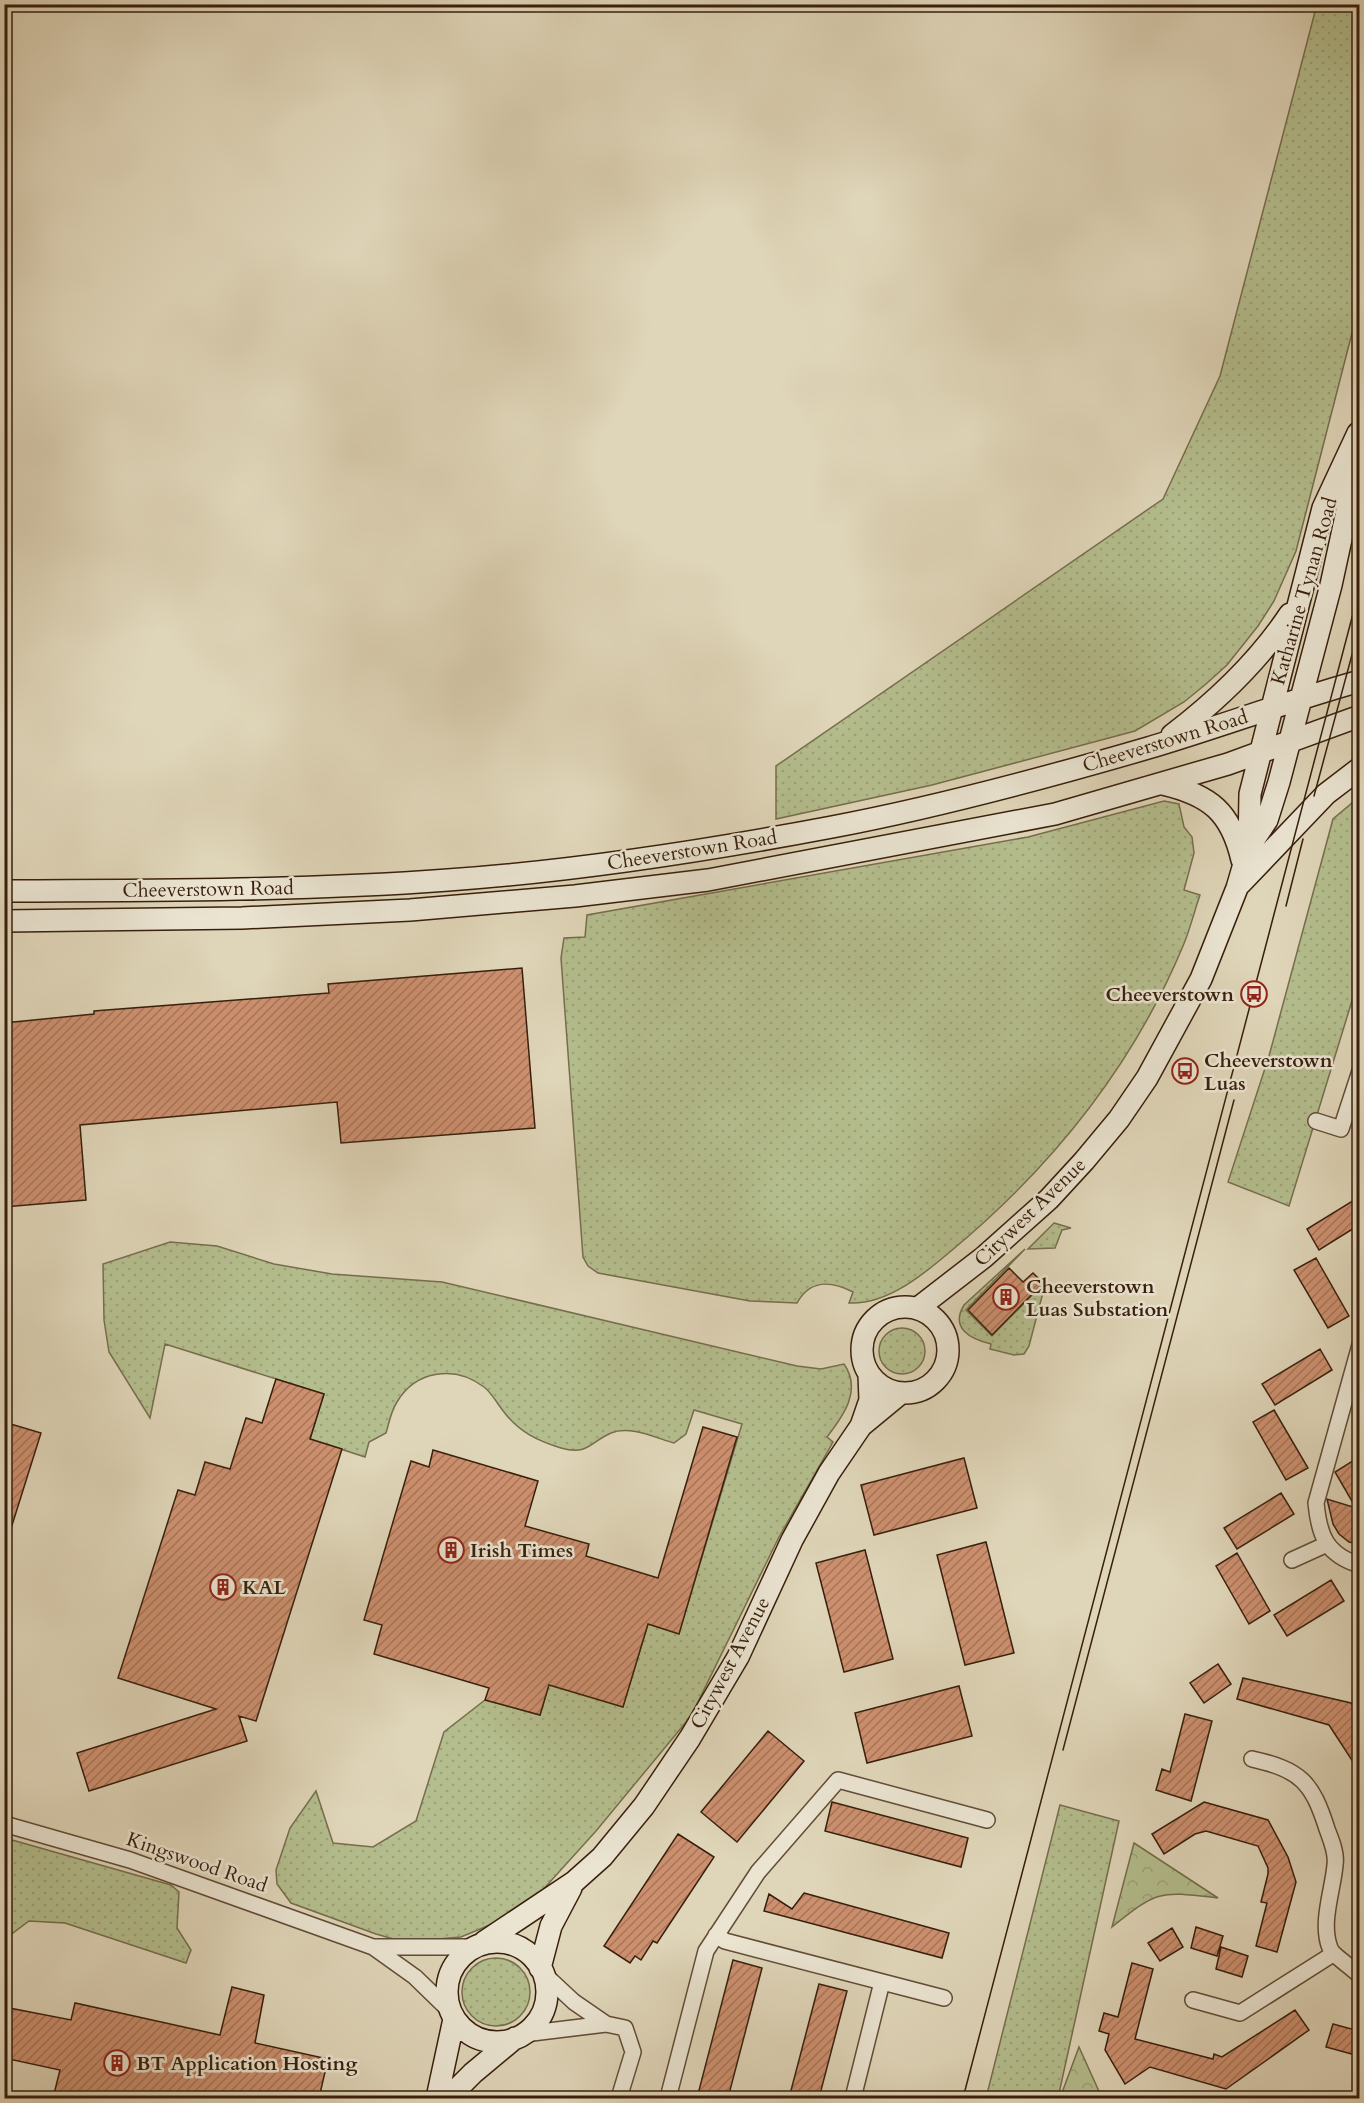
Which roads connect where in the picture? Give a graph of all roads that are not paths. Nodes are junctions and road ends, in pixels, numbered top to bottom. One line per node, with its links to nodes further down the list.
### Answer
1 (1359, 430): 2 (main road, Katharine Tynan Road); 4 (main road, Katharine Tynan Road)
2 (1300, 598): 5 (main road, Katharine Tynan Road); 8 (main road)
3 (1359, 681): 4 (main road, Cheeverstown Road)
4 (1300, 699): 5 (main road, Cheeverstown Road); 7 (main road, Citywest Avenue)
5 (1272, 708): 8 (main road, Cheeverstown Road); 9 (main road, Katharine Tynan Road)
6 (1359, 716): 7 (main road, Cheeverstown Road)
7 (1290, 741): 9 (main road, Cheeverstown Road); 12 (main road, Citywest Avenue)
8 (1160, 744): 14 (main road, Cheeverstown Road)
9 (1260, 753): 11 (main road, Cheeverstown Road); 12 (main road, Citywest Avenue)
10 (1359, 768): 13 (main road)
11 (1162, 783): 12 (main road); 15 (main road, Cheeverstown Road)
12 (1246, 857): 13 (main road, Citywest Avenue)
13 (1237, 888): 18 (main road, Citywest Avenue)
14 (4, 891)
15 (4, 921)
16 (1359, 1071): 17 (street)
17 (1316, 1121)
18 (951, 1286): 19 (main road, Citywest Avenue); 20 (main road)
19 (918, 1308): 20 (main road); 22 (main road)
20 (946, 1333): 23 (main road)
21 (1359, 1345): 25 (street)
22 (869, 1374): 23 (main road); 24 (main road, Citywest Avenue)
23 (901, 1393): 24 (main road, Citywest Avenue)
24 (861, 1426): 31 (main road, Citywest Avenue)
25 (1325, 1545): 26 (street); 27 (street)
26 (1292, 1560)
27 (1359, 1565)
28 (1252, 1759): 35 (street)
29 (987, 1820): 32 (street)
30 (4, 1824): 34 (street, Kingswood Road)
31 (574, 1882): 33 (main road, Citywest Avenue); 36 (main road, Citywest Avenue)
32 (716, 1935): 38 (street); 47 (street)
33 (478, 1945): 34 (street, Kingswood Road); 36 (main road); 41 (main road)
34 (373, 1947): 41 (street, Kingswood Road)
35 (1333, 1954): 37 (street); 40 (street)
36 (542, 1971): 42 (street); 43 (main road)
37 (1359, 1976)
38 (882, 1982): 39 (street); 48 (street)
39 (944, 1998)
40 (1193, 2000)
41 (453, 2016): 43 (main road); 44 (main road)
42 (606, 2024): 43 (street); 46 (street)
43 (520, 2036): 45 (main road)
44 (437, 2098)
45 (448, 2098)
46 (620, 2098)
47 (668, 2098)
48 (853, 2098)

